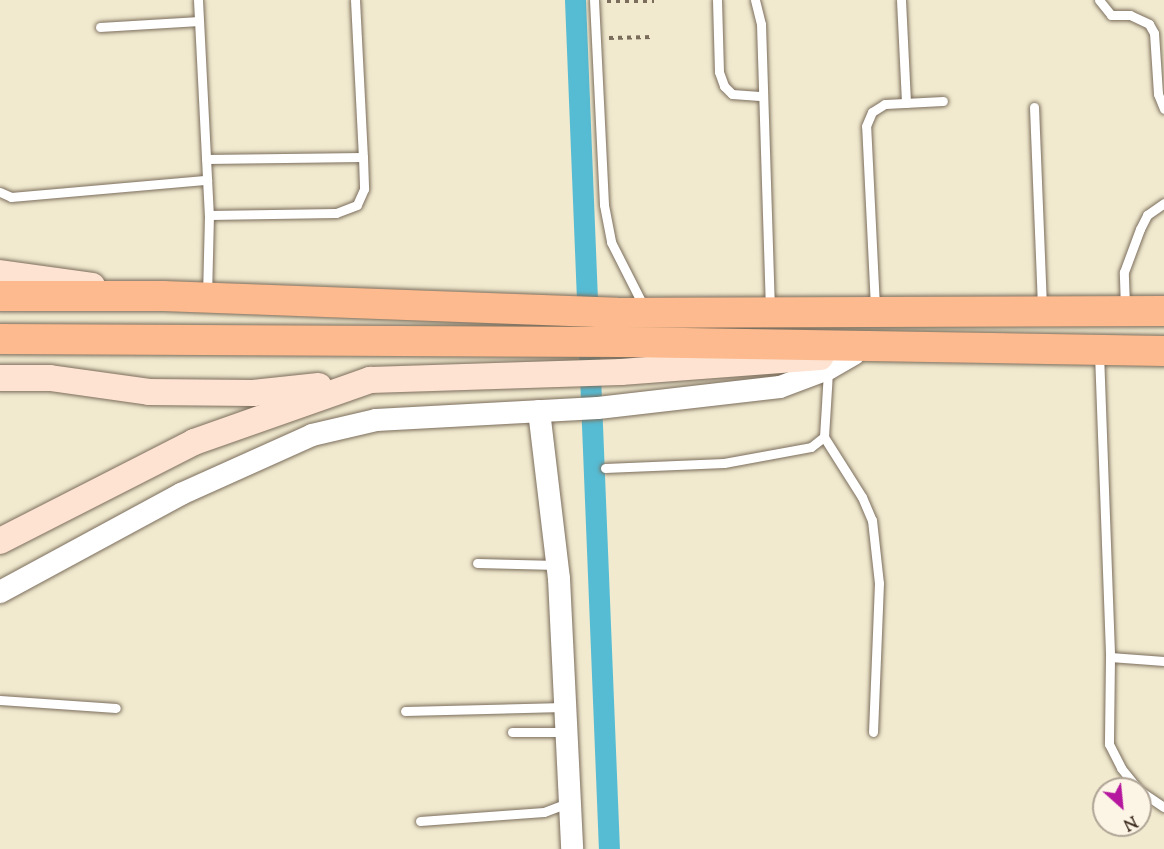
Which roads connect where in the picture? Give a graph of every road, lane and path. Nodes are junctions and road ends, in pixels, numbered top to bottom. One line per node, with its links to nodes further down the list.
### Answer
1 (198, 0): 9 (lane)
2 (355, 0): 18 (lane)
3 (717, 0): 13 (lane)
4 (755, 0): 13 (lane)
5 (901, 0): 15 (lane)
6 (1099, 0): 17 (lane)
7 (594, 1): 8 (path); 12 (lane)
8 (654, 1)
9 (199, 21): 10 (lane); 19 (lane)
10 (100, 27)
11 (653, 37): 12 (path)
12 (596, 38): 32 (lane)
13 (763, 96): 28 (lane)
14 (943, 101): 15 (lane)
15 (906, 103): 33 (lane)
16 (1034, 107): 29 (lane)
17 (1164, 109)
18 (363, 157): 19 (lane); 23 (lane)
19 (207, 159): 20 (lane)
20 (207, 180): 21 (lane); 23 (lane)
21 (0, 192)
22 (1164, 203): 30 (lane)
23 (209, 214): 27 (lane)
24 (0, 273): 26 (main road)
25 (0, 296): 26 (main road)
26 (163, 296): 27 (main road)
27 (207, 298): 32 (main road)
28 (770, 310): 32 (main road); 33 (main road)
29 (1042, 310): 30 (main road); 33 (main road)
30 (1125, 310): 31 (main road)
31 (1164, 311)
32 (647, 312)
33 (876, 312)
34 (0, 339): 35 (main road)
35 (932, 347): 36 (main road); 38 (main road)
36 (1099, 350): 37 (main road); 49 (lane)
37 (1164, 351)
38 (854, 354): 39 (street); 41 (main road)
39 (828, 369): 42 (street); 43 (lane)
40 (0, 378): 41 (main road)
41 (370, 380): 45 (main road)
42 (539, 411): 47 (street); 48 (street)
43 (824, 437): 44 (lane); 57 (lane)
44 (605, 468)
45 (0, 541)
46 (477, 563): 47 (lane)
47 (557, 565): 52 (street)
48 (0, 592)
49 (1110, 657): 50 (lane); 58 (lane)
50 (1164, 661)
51 (0, 699): 53 (lane)
52 (566, 707): 54 (lane); 56 (street)
53 (116, 708)
54 (405, 711)
55 (512, 732): 56 (lane)
56 (567, 732): 59 (street)
57 (873, 732)
58 (1128, 777)
59 (570, 802): 60 (lane); 61 (street)
60 (420, 821)
61 (572, 849)

